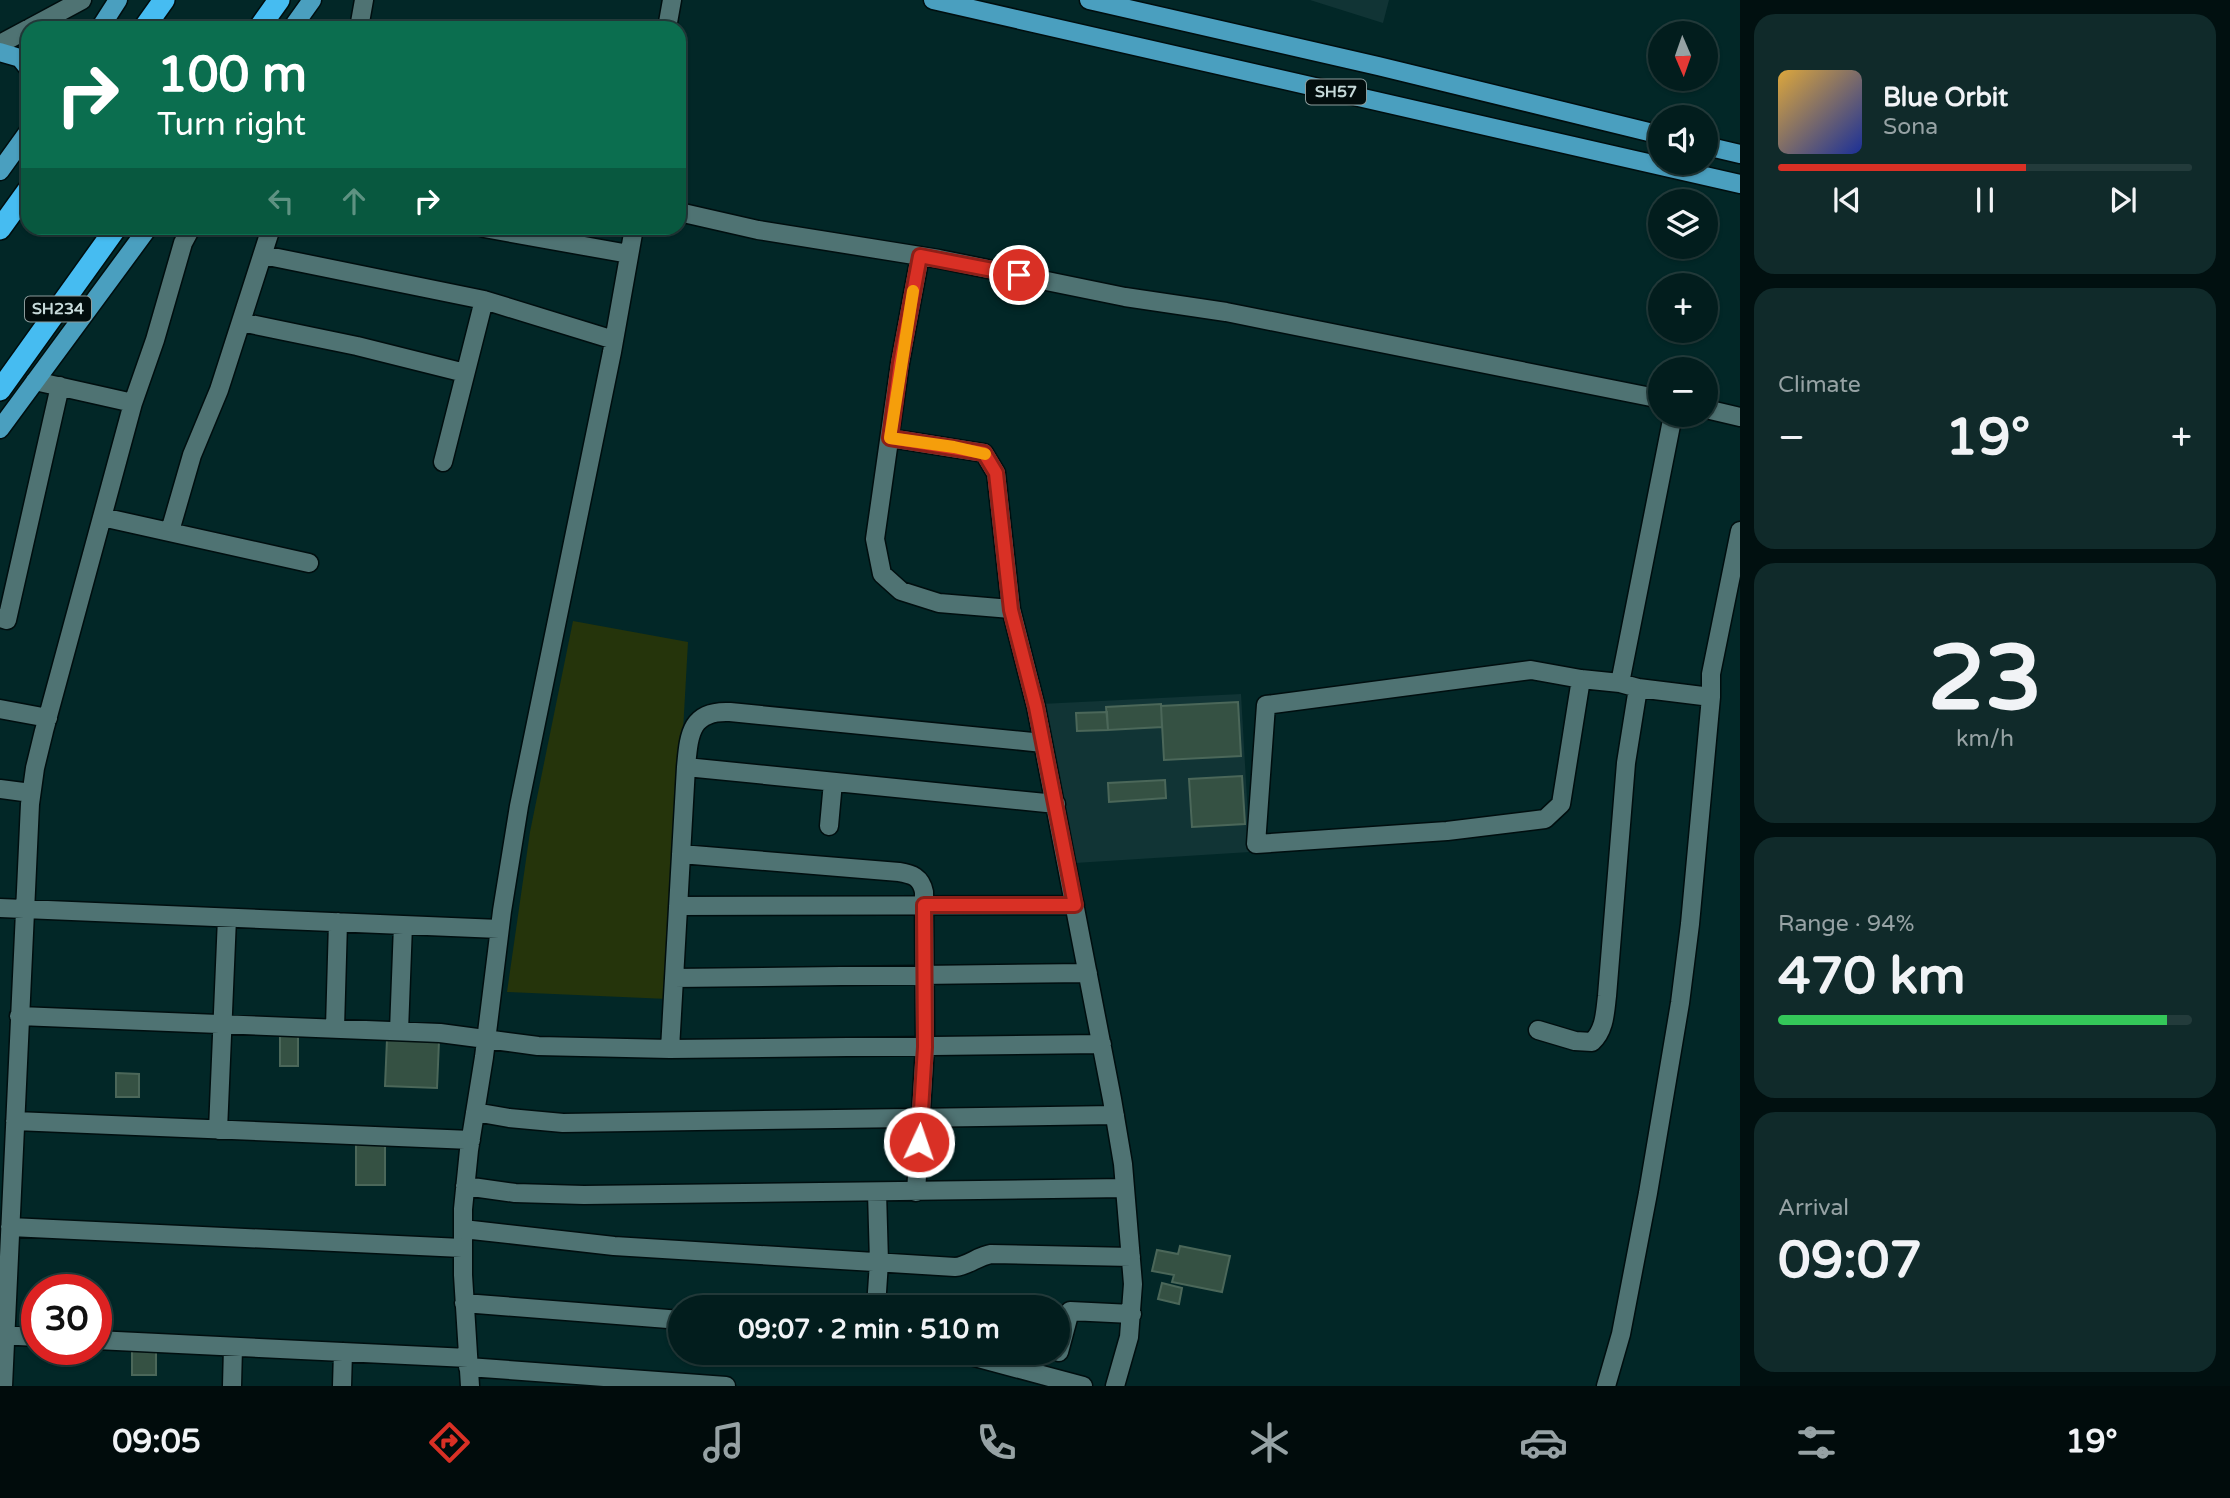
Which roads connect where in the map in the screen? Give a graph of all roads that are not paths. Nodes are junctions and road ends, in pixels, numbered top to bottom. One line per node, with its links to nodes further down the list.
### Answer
1 (82, 0): 10 (street)
2 (118, 0): 11 (main road)
3 (164, 0): 12 (highway)
4 (279, 0): 13 (highway)
5 (312, 0): 14 (main road)
6 (364, 0): 15 (street)
7 (672, 0): 16 (street)
8 (933, 0): 26 (main road, SH57)
9 (1089, 0): 21 (main road, SH57)
10 (44, 21)
11 (104, 21)
12 (149, 21)
13 (264, 21)
14 (297, 21)
15 (360, 21)
16 (668, 21)
17 (21, 33): 18 (street)
18 (0, 44)
19 (0, 52): 20 (main road)
20 (21, 59)
21 (1648, 132)
22 (21, 142): 25 (main road)
23 (1718, 149): 24 (main road)
24 (1740, 155)
25 (0, 171)
26 (1740, 184)
27 (21, 200): 29 (highway)
28 (686, 214): 38 (street)
29 (0, 229)
30 (111, 235): 45 (highway, SH234)
31 (143, 235): 43 (main road)
32 (187, 235): 47 (street)
33 (269, 235): 37 (street)
34 (523, 235): 36 (street)
35 (633, 235): 36 (street)
36 (629, 254): 41 (street)
37 (263, 255): 39 (street); 40 (street)
38 (920, 256): 46 (street); 52 (street)
39 (484, 300): 41 (street); 42 (street)
40 (241, 322): 42 (street); 55 (street)
41 (614, 340): 82 (street)
42 (465, 373): 53 (street)
43 (35, 381): 44 (street); 51 (main road)
44 (60, 386): 47 (street); 59 (street)
45 (0, 390)
46 (1648, 396)
47 (132, 403): 54 (street)
48 (1718, 412): 49 (street)
49 (1740, 417)
50 (1671, 427): 61 (street)
51 (0, 429)
52 (890, 438): 58 (street); 58 (street)
53 (443, 462)
54 (102, 517): 55 (street); 65 (street)
55 (170, 531): 57 (street)
56 (1740, 531): 63 (street)
57 (309, 563)
58 (1011, 610): 66 (street)
59 (0, 618)
60 (1581, 679): 60 (street); 61 (street)
61 (1620, 683): 62 (street)
62 (1639, 688): 63 (street); 89 (street)
63 (1712, 697): 131 (street)
64 (0, 709): 65 (street)
65 (48, 718): 70 (street)
66 (1043, 743): 67 (street); 71 (street)
67 (686, 768): 68 (street); 73 (street)
68 (833, 782): 71 (street); 72 (street)
69 (0, 789): 70 (street)
70 (31, 793): 78 (street)
71 (1056, 804): 75 (street)
72 (829, 826)
73 (681, 854): 74 (street); 76 (street)
74 (924, 905): 75 (street); 76 (street); 84 (street)
75 (1075, 905): 83 (street)
76 (678, 906): 85 (street)
77 (0, 908): 78 (street)
78 (25, 909): 79 (street); 86 (street)
79 (227, 918): 80 (street); 87 (street)
80 (338, 922): 81 (street); 88 (street)
81 (403, 925): 82 (street); 90 (street)
82 (499, 929): 91 (street)
83 (1088, 973): 84 (street); 92 (street)
84 (924, 975): 85 (street); 93 (street)
85 (674, 978): 94 (street)
86 (19, 1016): 87 (street); 98 (street)
87 (222, 1024): 88 (street); 99 (street)
88 (335, 1028): 90 (street)
89 (1538, 1030)
90 (398, 1031): 91 (street)
91 (486, 1039): 94 (street); 95 (street)
92 (1102, 1044): 93 (street); 96 (street)
93 (925, 1047): 94 (street); 97 (street)
94 (670, 1049)
95 (475, 1112): 97 (street); 100 (street)
96 (1115, 1115): 97 (street); 102 (street)
97 (921, 1118): 104 (street)
98 (15, 1121): 99 (street); 105 (street)
99 (218, 1129): 100 (street)
100 (471, 1140): 101 (street)
101 (465, 1186): 103 (street); 106 (street)
102 (1125, 1188): 104 (street); 108 (street)
103 (877, 1192): 104 (street); 109 (street)
104 (916, 1192)
105 (10, 1227): 107 (street); 115 (street)
106 (463, 1229): 107 (street); 109 (street)
107 (462, 1248): 111 (street)
108 (1131, 1257): 109 (street); 113 (street)
109 (879, 1262): 110 (street)
110 (877, 1295)
111 (464, 1303): 114 (street); 120 (street)
112 (1070, 1311): 113 (street)
113 (1132, 1314): 130 (street)
114 (668, 1319)
115 (3, 1336): 116 (street); 124 (street)
116 (21, 1337)
117 (112, 1341): 118 (street)
118 (233, 1346): 119 (street); 125 (street)
119 (344, 1352): 120 (street); 126 (street)
120 (468, 1362): 127 (street); 128 (street)
121 (1008, 1365): 123 (street)
122 (1055, 1365): 123 (street)
123 (1052, 1376): 129 (street)
124 (3, 1386)
125 (232, 1386)
126 (342, 1386)
127 (470, 1386)
128 (726, 1386)
129 (1083, 1386)
130 (1115, 1386)
131 (1606, 1386)

